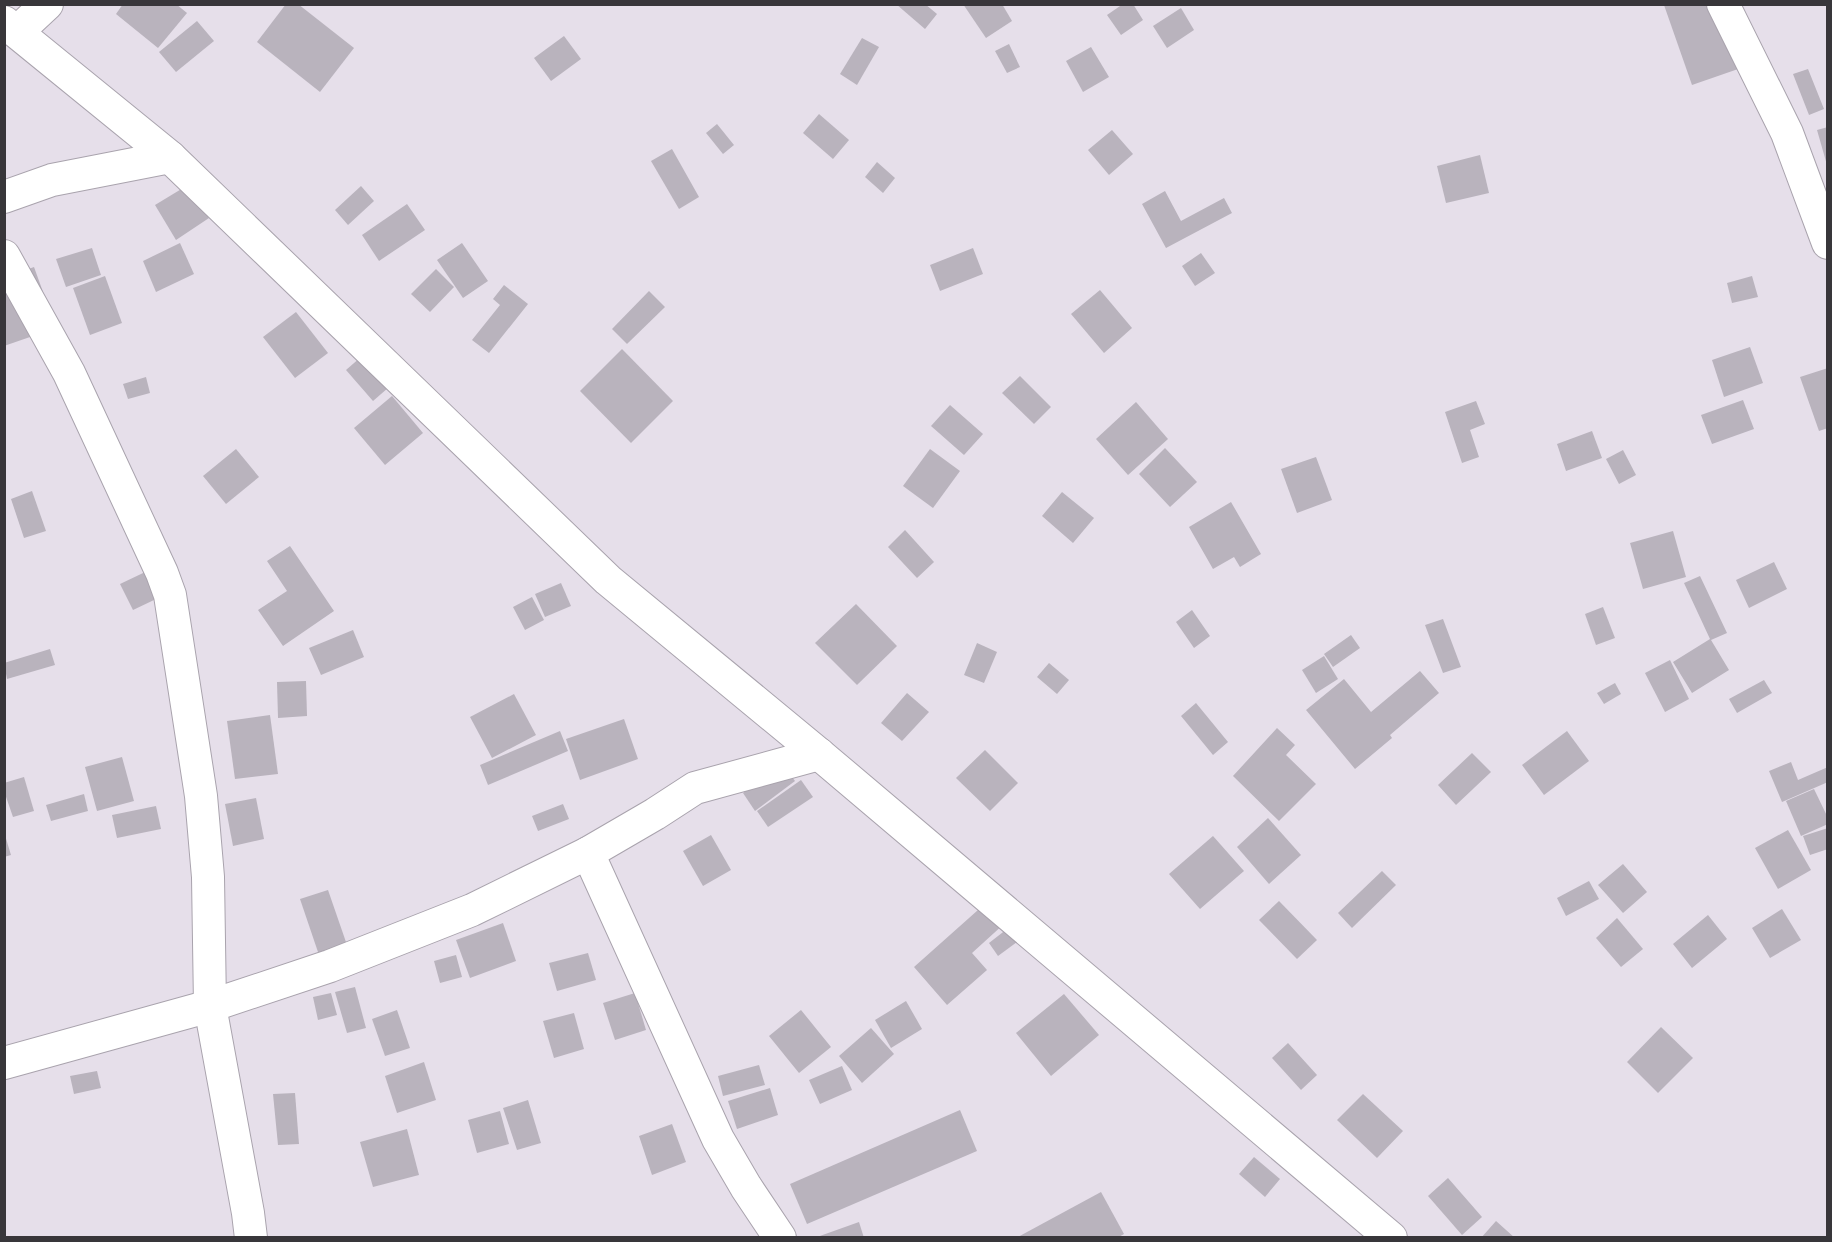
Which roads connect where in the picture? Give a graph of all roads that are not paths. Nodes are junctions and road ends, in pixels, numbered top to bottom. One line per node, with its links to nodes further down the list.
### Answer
1 (47, 4): 3 (street)
2 (1723, 4): 6 (street)
3 (11, 27): 4 (street)
4 (170, 158): 5 (street); 8 (street)
5 (4, 197)
6 (1827, 243)
7 (4, 256): 10 (street)
8 (819, 754): 9 (street); 14 (street)
9 (588, 853): 10 (street); 13 (street)
10 (210, 1006): 11 (street); 12 (street)
11 (4, 1063)
12 (251, 1238)
13 (780, 1238)
14 (1391, 1238)

